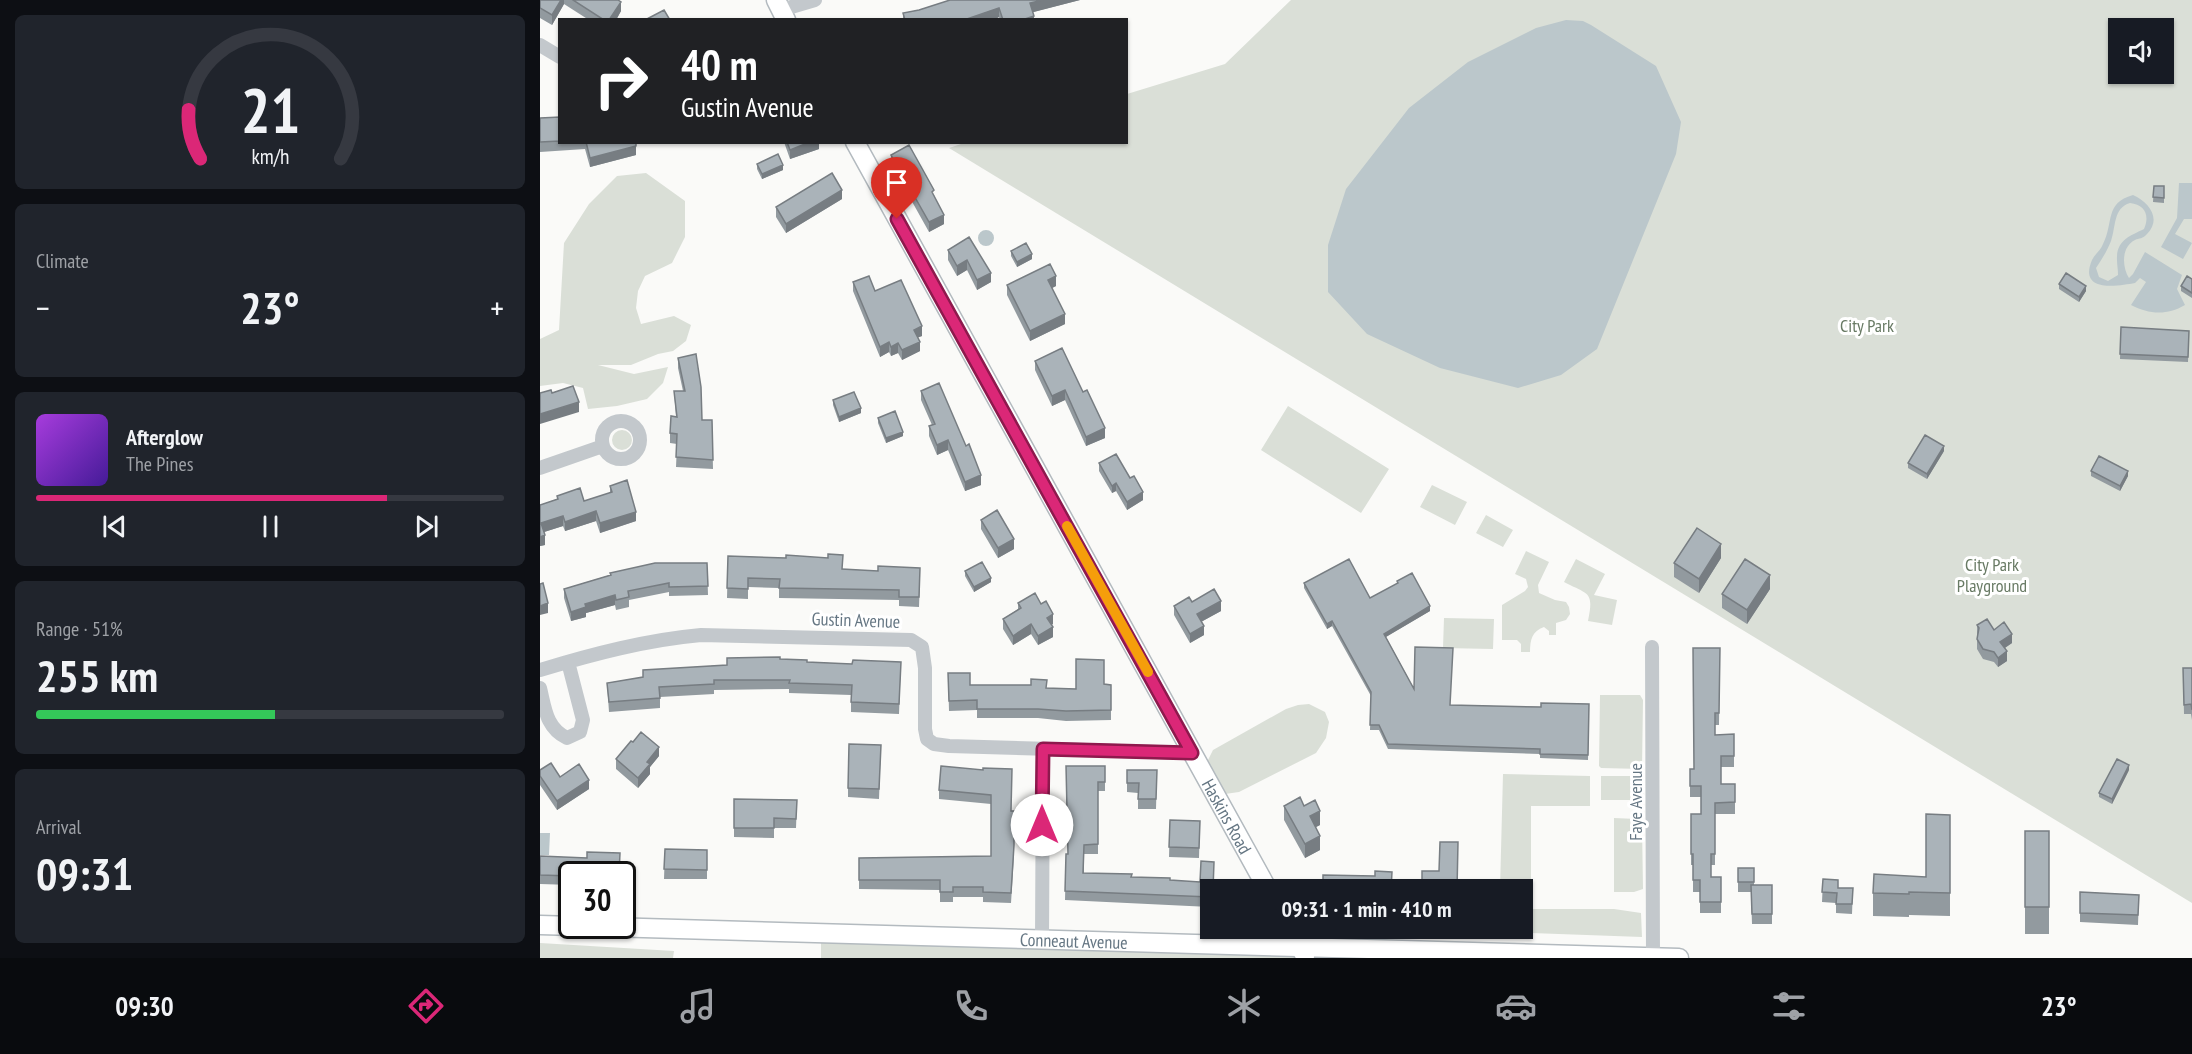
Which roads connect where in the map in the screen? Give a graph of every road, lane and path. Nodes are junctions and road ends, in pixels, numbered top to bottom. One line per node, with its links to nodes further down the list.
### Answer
1 (815, 0): 2 (street)
2 (781, 10)
3 (540, 45): 4 (street)
4 (558, 56)
5 (856, 144): 13 (street, Haskins Road)
6 (603, 446): 7 (street)
7 (540, 468)
8 (1652, 647): 19 (street, Faye Avenue)
9 (568, 662): 10 (street, Gustin Avenue); 11 (street); 12 (street, Gustin Avenue)
10 (540, 670)
11 (540, 688)
12 (1043, 749): 13 (street, Gustin Avenue); 16 (street)
13 (1192, 753): 14 (street, Haskins Road)
14 (1262, 879)
15 (540, 925): 16 (street, Conneaut Avenue)
16 (1042, 939): 18 (street, Conneaut Avenue)
17 (1296, 939): 18 (street)
18 (1303, 953): 19 (street, Conneaut Avenue)
19 (1653, 957): 20 (street, Conneaut Avenue)
20 (1678, 958)

